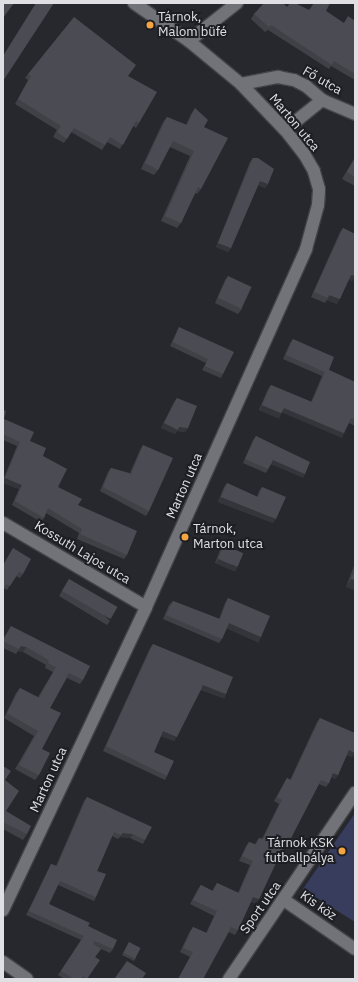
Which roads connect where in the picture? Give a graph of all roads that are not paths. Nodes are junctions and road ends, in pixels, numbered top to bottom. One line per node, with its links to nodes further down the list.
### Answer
1 (134, 3): 3 (street)
2 (236, 3): 3 (street)
3 (189, 41): 4 (street)
4 (241, 84): 5 (street, Fő utca); 7 (street, Marton utca)
5 (322, 100): 6 (street, Fő utca); 7 (street)
6 (355, 114)
7 (285, 130): 9 (street, Marton utca)
8 (3, 523): 9 (street, Kossuth Lajos utca)
9 (146, 607): 12 (street, Marton utca)
10 (355, 793): 11 (street, Sport utca)
11 (284, 900): 13 (street, Kis köz); 16 (street, Sport utca)
12 (3, 910)
13 (355, 949)
14 (3, 962): 15 (street)
15 (27, 979)
16 (229, 979)

